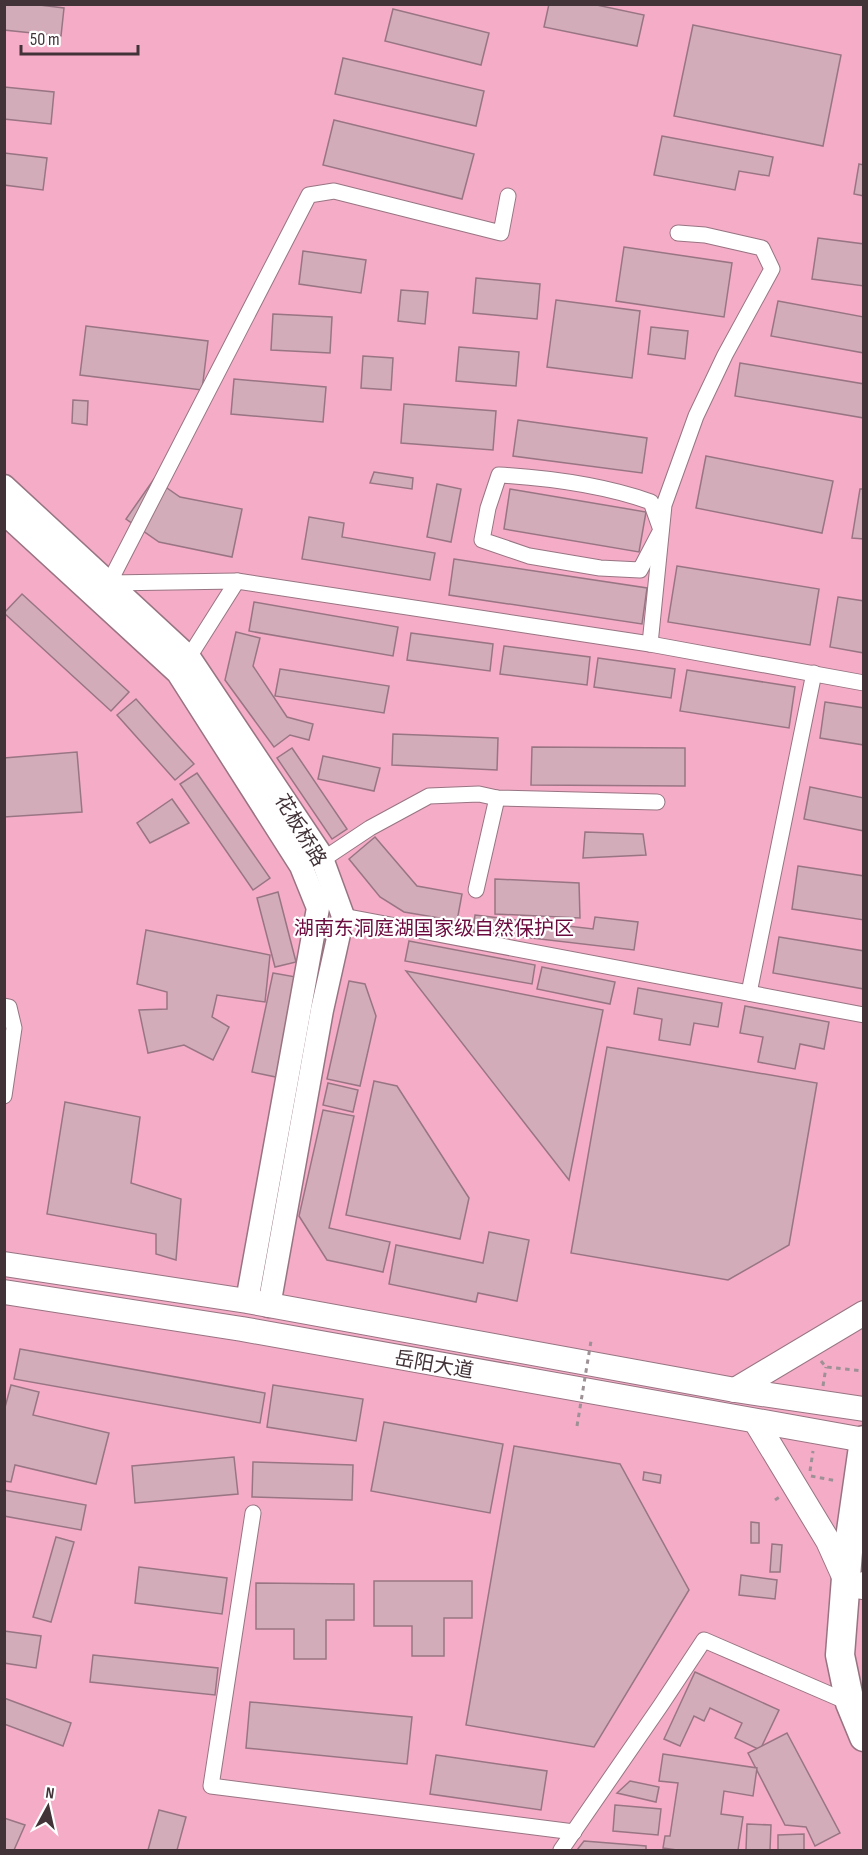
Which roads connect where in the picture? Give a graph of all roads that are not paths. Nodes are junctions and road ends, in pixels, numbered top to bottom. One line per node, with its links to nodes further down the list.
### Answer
1 (508, 196): 7 (street)
2 (678, 233): 5 (street)
3 (4, 486): 7 (street, 花板桥路)
4 (4, 513): 23 (street, 花板桥路)
5 (662, 530): 5 (street); 8 (street)
6 (237, 581): 7 (street); 8 (street); 9 (street)
7 (109, 583): 9 (street, 花板桥路)
8 (650, 644): 10 (street)
9 (189, 657): 14 (street, 花板桥路)
10 (814, 673): 11 (street); 17 (street)
11 (864, 683)
12 (497, 798): 13 (street); 14 (street); 15 (street)
13 (657, 802)
14 (322, 860): 16 (street, 花板桥路)
15 (476, 890)
16 (343, 916): 17 (street); 23 (street)
17 (748, 993): 19 (street)
18 (4, 1006): 20 (street)
19 (864, 1015)
20 (4, 1096)
21 (4, 1264): 23 (main road, 岳阳大道)
22 (4, 1292): 27 (main road, 岳阳大道)
23 (258, 1304): 25 (main road, 岳阳大道)
24 (864, 1312): 25 (main road)
25 (735, 1390): 26 (main road, 岳阳大道)
26 (864, 1409)
27 (756, 1422): 28 (main road, 岳阳大道); 30 (main road)
28 (864, 1440): 30 (highway)
29 (253, 1513): 33 (street)
30 (859, 1579): 31 (highway)
31 (857, 1692): 32 (highway); 33 (street)
32 (864, 1737)
33 (574, 1832): 34 (street)
34 (561, 1851)

